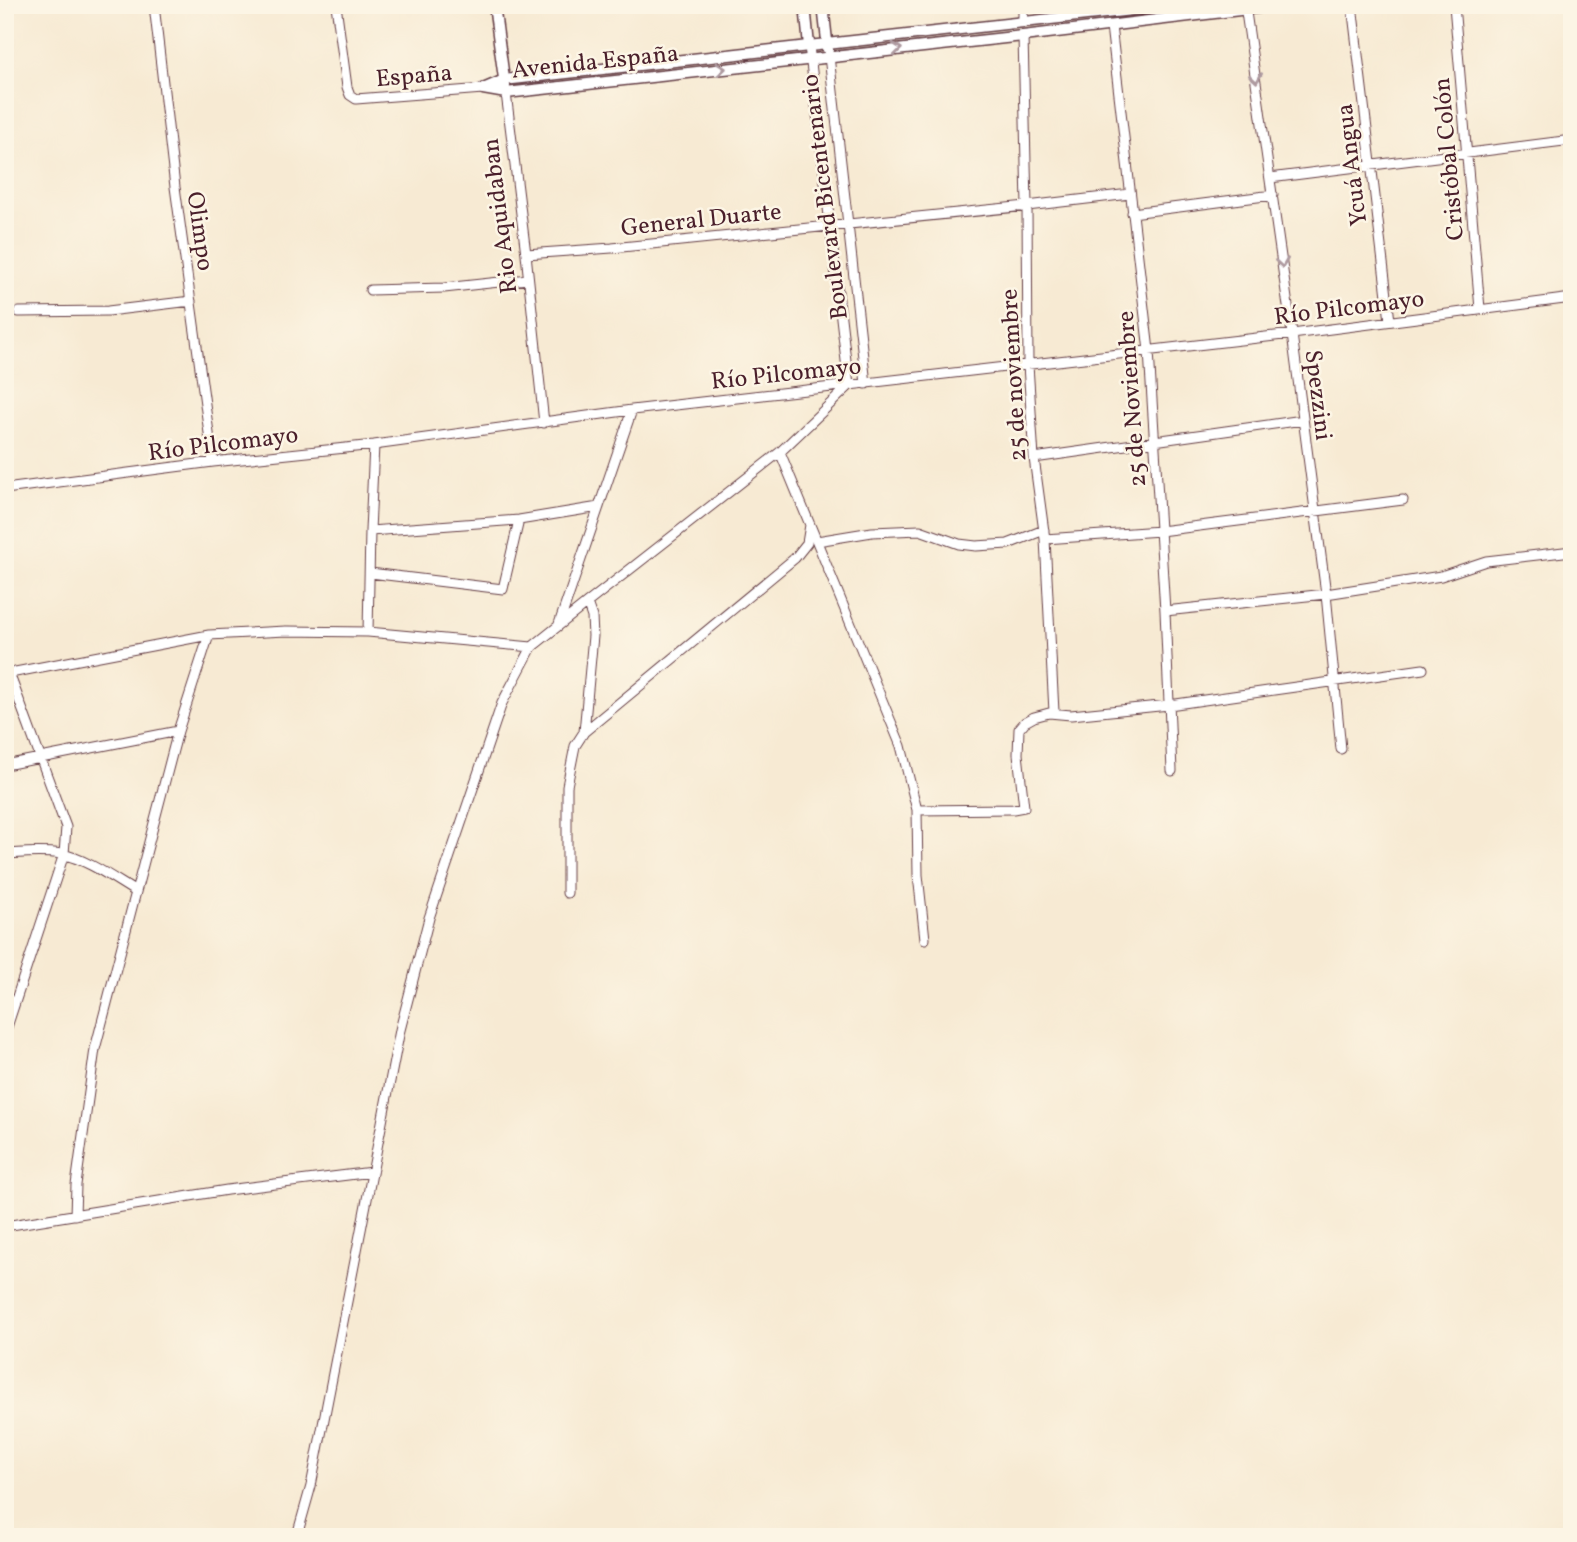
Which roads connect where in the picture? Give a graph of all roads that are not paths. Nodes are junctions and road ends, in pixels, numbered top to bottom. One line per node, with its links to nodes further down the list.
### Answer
1 (154, 5): 36 (street, Olimpo)
2 (336, 5): 20 (street, España)
3 (494, 5): 19 (street, Rio Aquidaban)
4 (805, 5): 16 (street, Boulevard Bicentenario)
5 (823, 5): 15 (street, Boulevard Bicentenario)
6 (1023, 5): 12 (street)
7 (1177, 5): 12 (street, Avenida España)
8 (1282, 5): 11 (street, Avenida España)
9 (1352, 5): 24 (street, Ycuá Angua)
10 (1454, 5): 23 (street, Cristóbal Colón)
11 (1246, 8): 13 (street, Avenida España); 25 (street, Spezzini, one-way to 25)
12 (1023, 22): 15 (street, Avenida España)
13 (1111, 26): 14 (street, Avenida España); 26 (street, 25 de Noviembre)
14 (1023, 36): 17 (street, Avenida España, one-way to 14); 28 (street, 25 de noviembre)
15 (828, 44): 16 (street, Avenida España); 17 (street, Boulevard Bicentenario)
16 (809, 46): 18 (street, Boulevard Bicentenario); 19 (street, Avenida España)
17 (829, 56): 18 (street, Avenida España); 30 (street, Boulevard Bicentenario)
18 (811, 58): 21 (street, Avenida España, one-way to 18); 31 (street, Boulevard Bicentenario)
19 (504, 80): 20 (street, Avenida España); 21 (street, Rio Aquidaban)
20 (483, 89): 21 (street, Avenida España)
21 (506, 93): 32 (street, Rio Aquidaban)
22 (1572, 140): 23 (street)
23 (1467, 153): 24 (street); 37 (street, Cristóbal Colón)
24 (1370, 166): 25 (street); 39 (street, Ycuá Angua)
25 (1270, 178): 27 (street, Spezzini)
26 (1130, 194): 28 (street, General Duarte); 29 (street, 25 de Noviembre)
27 (1273, 195): 29 (street); 40 (street, Spezzini, one-way to 40)
28 (1027, 206): 30 (street, General Duarte); 42 (street, 25 de noviembre)
29 (1132, 213): 41 (street, 25 de Noviembre)
30 (848, 223): 31 (street, General Duarte); 43 (street, Boulevard Bicentenario)
31 (830, 225): 32 (street, General Duarte); 44 (street, Boulevard Bicentenario)
32 (526, 254): 33 (street, Rio Aquidaban)
33 (528, 279): 34 (street); 47 (street, Rio Aquidaban)
34 (370, 290)
35 (1572, 298): 37 (street, Río Pilcomayo)
36 (191, 301): 38 (street); 52 (street, Olimpo)
37 (1480, 309): 39 (street, Río Pilcomayo)
38 (19, 312)
39 (1390, 321): 40 (street, Río Pilcomayo)
40 (1292, 334): 41 (street, Río Pilcomayo); 46 (street, Spezzini)
41 (1149, 351): 42 (street, Río Pilcomayo); 48 (street, 25 de Noviembre)
42 (1028, 365): 43 (street, Río Pilcomayo); 51 (street, 25 de noviembre)
43 (866, 384): 44 (street, Río Pilcomayo)
44 (849, 386): 45 (street, Río Pilcomayo); 50 (street)
45 (632, 410): 47 (street, Río Pilcomayo); 55 (street)
46 (1303, 420): 48 (street); 56 (street, Spezzini)
47 (544, 423): 49 (street, Río Pilcomayo)
48 (1154, 441): 51 (street); 60 (street, 25 de Noviembre)
49 (374, 444): 52 (street, Río Pilcomayo); 59 (street)
50 (780, 452): 58 (street); 66 (street)
51 (1034, 458): 61 (street, 25 de noviembre)
52 (213, 463): 53 (street, Río Pilcomayo)
53 (5, 489)
54 (1403, 500): 56 (street)
55 (599, 507): 57 (street); 68 (street)
56 (1314, 511): 60 (street); 65 (street, Spezzini)
57 (519, 520): 59 (street); 64 (street)
58 (810, 525): 62 (street); 78 (street)
59 (370, 531): 64 (street)
60 (1160, 531): 61 (street); 67 (street, 25 de Noviembre)
61 (1045, 535): 62 (street); 76 (street, 25 de noviembre)
62 (817, 541): 83 (street)
63 (1572, 551): 65 (street)
64 (370, 573): 69 (street)
65 (1326, 594): 67 (street); 74 (street, Spezzini)
66 (587, 603): 68 (street); 78 (street)
67 (1165, 611): 75 (street, 25 de Noviembre)
68 (559, 626): 71 (street)
69 (368, 632): 70 (street); 71 (street)
70 (209, 635): 73 (street); 77 (street)
71 (532, 648): 90 (street)
72 (1423, 668): 74 (street)
73 (7, 674): 80 (street)
74 (1334, 681): 75 (street); 79 (street, Spezzini)
75 (1169, 705): 76 (street); 82 (street, 25 de Noviembre)
76 (1054, 712): 83 (street)
77 (178, 731): 80 (street); 86 (street)
78 (584, 732): 87 (street)
79 (1341, 749)
80 (41, 758): 81 (street); 85 (street)
81 (5, 765)
82 (1172, 771)
83 (917, 810): 88 (street)
84 (5, 854): 85 (street)
85 (64, 854): 86 (street); 89 (street)
86 (136, 892): 91 (street)
87 (567, 893)
88 (925, 939)
89 (5, 1032)
90 (372, 1172): 91 (street); 93 (street)
91 (75, 1215): 92 (street)
92 (5, 1226)
93 (293, 1537)

